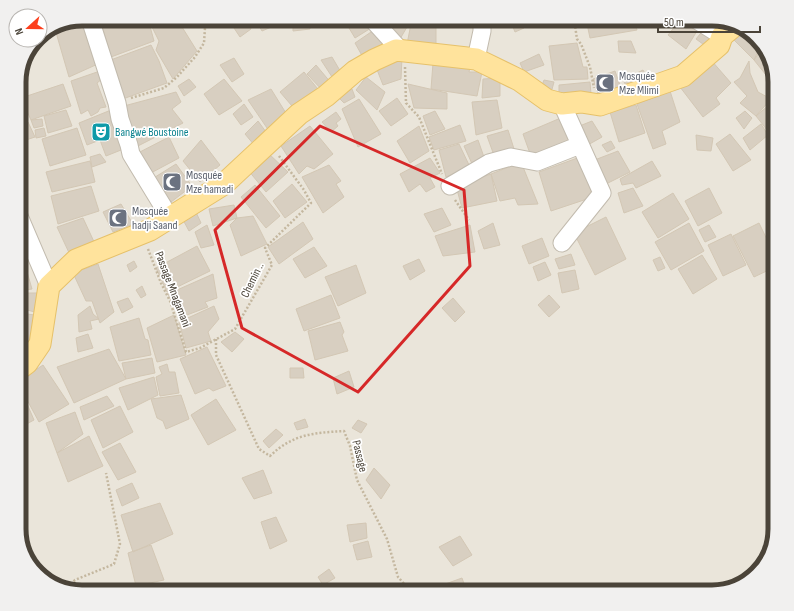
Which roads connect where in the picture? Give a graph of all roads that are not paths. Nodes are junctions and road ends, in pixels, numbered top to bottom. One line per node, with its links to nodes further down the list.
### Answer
1 (92, 26): 11 (street)
2 (378, 26): 6 (street)
3 (482, 26): 7 (street)
4 (715, 26): 5 (street)
5 (728, 31): 8 (main road)
6 (402, 52): 7 (main road); 11 (main road)
7 (476, 59): 8 (main road)
8 (562, 104): 9 (street)
9 (580, 145): 10 (street); 13 (street)
10 (450, 186)
11 (170, 218): 14 (main road)
12 (26, 232): 14 (street)
13 (562, 243)
14 (49, 286): 15 (main road)
15 (26, 364)

